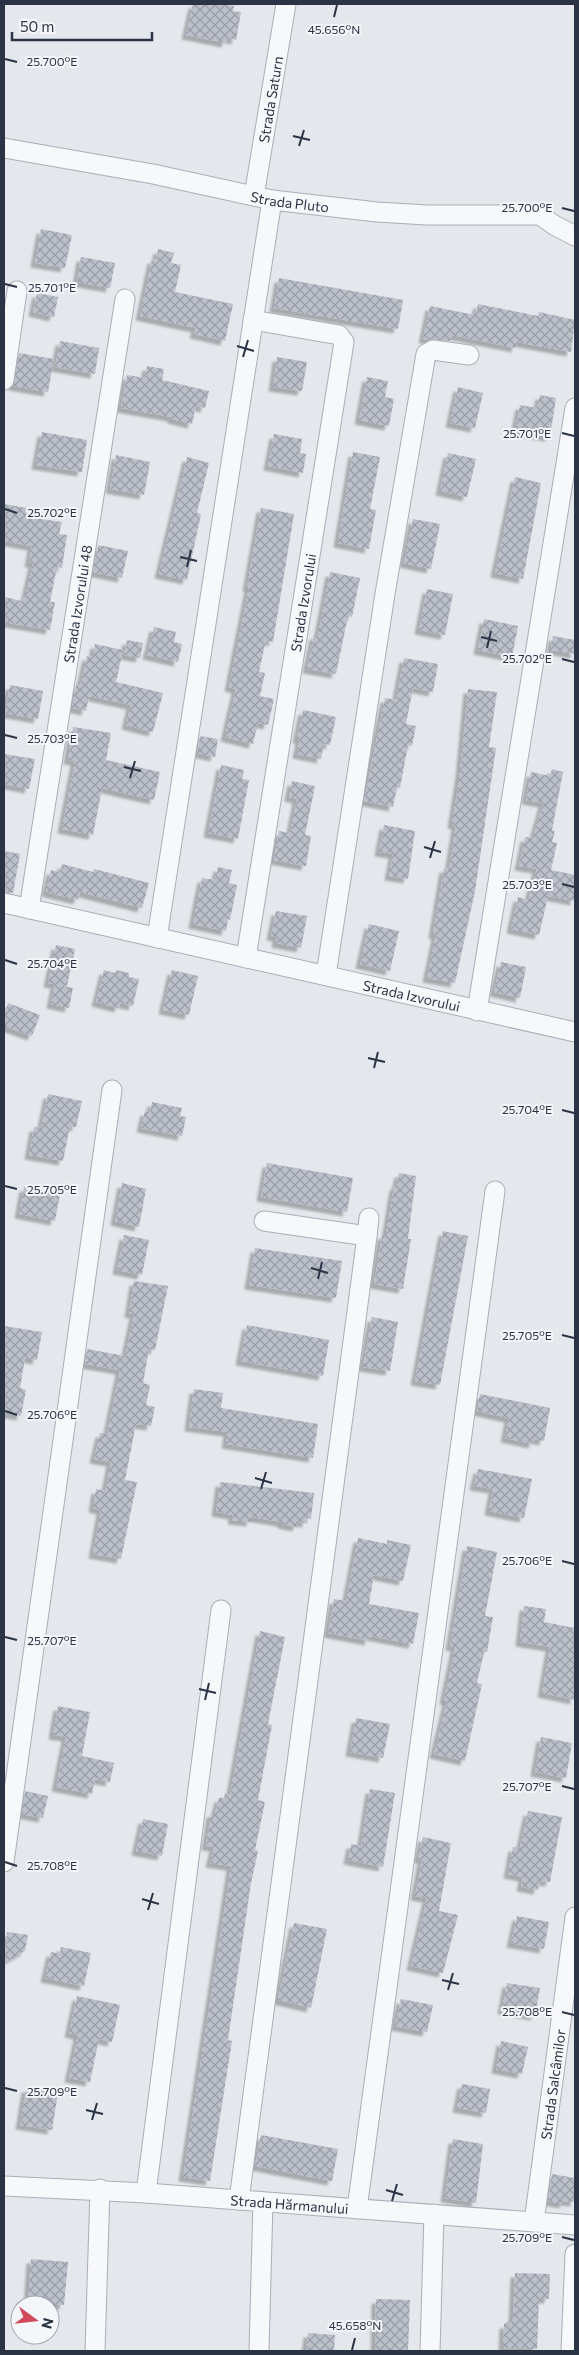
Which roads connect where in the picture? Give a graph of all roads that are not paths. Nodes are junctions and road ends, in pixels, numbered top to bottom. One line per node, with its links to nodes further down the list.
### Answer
1 (286, 4): 3 (street, Strada Saturn)
2 (4, 148): 3 (street, Strada Pluto)
3 (263, 198): 4 (street, Strada Pluto); 7 (street)
4 (575, 236)
5 (17, 291): 9 (street)
6 (125, 299): 12 (street, Strada Izvorului 48)
7 (253, 320): 13 (street); 14 (street, Strada Izvorului)
8 (469, 355): 15 (street)
9 (4, 380)
10 (575, 408): 16 (street)
11 (4, 903): 12 (street, Strada Izvorului)
12 (29, 908): 13 (street, Strada Izvorului)
13 (157, 938): 14 (street, Strada Izvorului)
14 (246, 958): 15 (street, Strada Izvorului)
15 (326, 975): 16 (street, Strada Izvorului)
16 (477, 1011): 17 (street, Strada Izvorului)
17 (575, 1032)
18 (112, 1090): 22 (street)
19 (495, 1191): 29 (street)
20 (264, 1221): 27 (street)
21 (221, 1610): 26 (street)
22 (4, 1862)
23 (575, 1917): 31 (street, Strada Salcâmilor)
24 (4, 2186): 25 (street, Strada Hărmanului)
25 (100, 2190): 26 (street, Strada Hărmanului); 34 (street)
26 (146, 2193): 27 (street, Strada Hărmanului)
27 (238, 2200): 28 (street, Strada Hărmanului)
28 (263, 2202): 29 (street, Strada Hărmanului); 35 (street)
29 (357, 2209): 30 (street, Strada Hărmanului)
30 (434, 2214): 31 (street, Strada Hărmanului); 36 (street)
31 (534, 2222): 32 (street, Strada Hărmanului)
32 (575, 2225)
33 (575, 2254): 37 (street)
34 (95, 2351)
35 (259, 2351)
36 (430, 2351)
37 (571, 2351)

